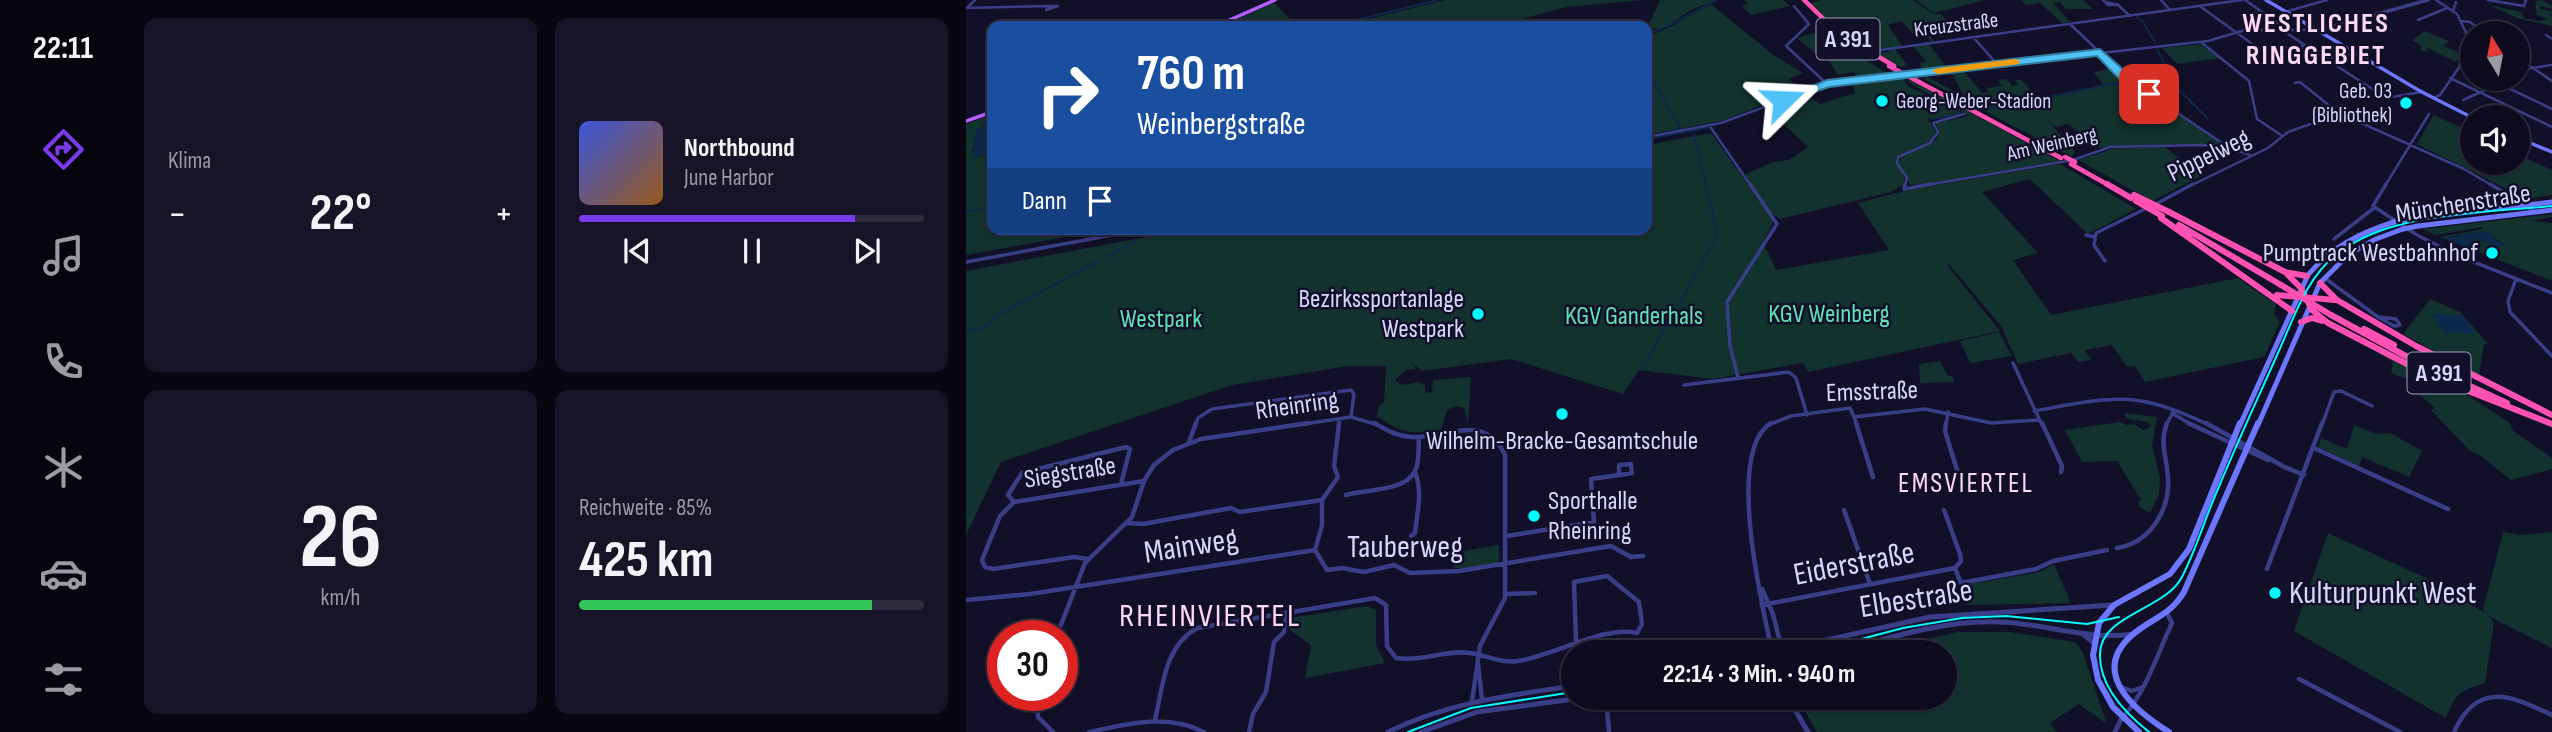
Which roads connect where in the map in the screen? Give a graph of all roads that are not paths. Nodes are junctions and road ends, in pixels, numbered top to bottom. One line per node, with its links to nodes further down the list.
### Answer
1 (975, 0): 18 (street)
2 (1275, 0): 24 (main road)
3 (2161, 0): 19 (street)
4 (2243, 0): 16 (street, Kreuzstraße); 28 (street)
5 (2268, 0): 20 (main road)
6 (2327, 0): 20 (street)
7 (2428, 0): 27 (street)
8 (2436, 0): 17 (street)
9 (2488, 0): 10 (street)
10 (2526, 0)
11 (2104, 1): 22 (street)
12 (1803, 2): 71 (highway, A 391, bridge)
13 (2456, 2): 21 (street)
14 (1049, 6): 18 (street)
15 (1794, 6): 48 (street)
16 (2199, 6): 19 (street, Kreuzstraße); 29 (street)
17 (2449, 8): 21 (street); 23 (street)
18 (966, 9)
19 (2170, 10): 22 (street, Kreuzstraße)
20 (2289, 11): 27 (main road)
21 (2453, 11): 25 (street)
22 (2130, 16): 26 (street, Kreuzstraße)
23 (2418, 20)
24 (1227, 21)
25 (2461, 21)
26 (2070, 24): 31 (street, Kreuzstraße); 36 (street)
27 (2321, 29): 28 (street); 37 (main road)
28 (2285, 30): 29 (street); 34 (street)
29 (2236, 31): 33 (street); 34 (street)
30 (2546, 35): 32 (street)
31 (1973, 37): 35 (street, Kreuzstraße); 39 (street)
32 (2552, 39)
33 (2200, 41): 36 (street); 64 (street)
34 (2305, 46): 38 (street)
35 (1881, 50)
36 (2100, 52): 39 (street); 44 (street)
37 (2357, 53): 38 (street); 51 (main road)
38 (2328, 58): 51 (street)
39 (1997, 64): 48 (street)
40 (2459, 64): 45 (street)
41 (2161, 65): 44 (street)
42 (2552, 65): 43 (street)
43 (2531, 68): 46 (street)
44 (2118, 70): 68 (street)
45 (2450, 78): 52 (street); 53 (street)
46 (2552, 81)
47 (2295, 83): 60 (street)
48 (1827, 84): 62 (street)
49 (2485, 91): 52 (street)
50 (2515, 91): 55 (street)
51 (2423, 92): 53 (main road)
52 (2481, 93): 54 (street); 63 (street)
53 (2435, 98): 56 (main road)
54 (2463, 100)
55 (2552, 109)
56 (2460, 110)
57 (987, 114): 61 (main road)
58 (1964, 114): 68 (street, Am Weinberg)
59 (2428, 114): 67 (street)
60 (2341, 115): 64 (street, Pippelweg); 67 (street)
61 (966, 121)
62 (1709, 125): 65 (street); 100 (street)
63 (2552, 127)
64 (2281, 135): 70 (street, Pippelweg)
65 (1652, 136)
66 (2530, 142): 69 (main road)
67 (2409, 144): 73 (street); 74 (street)
68 (2230, 148): 70 (street, Am Weinberg)
69 (2552, 151)
70 (2250, 155): 81 (street, Pippelweg)
71 (2133, 197): 77 (highway, bridge); 77 (highway, bridge)
72 (2552, 202): 73 (main road, Münchenstraße)
73 (2527, 206): 76 (street); 78 (main road, Münchenstraße)
74 (2373, 207): 82 (street); 86 (street)
75 (2552, 210): 76 (main road, Münchenstraße)
76 (2536, 212): 88 (main road, Münchenstraße, bridge)
77 (2164, 215): 85 (highway); 89 (highway); 110 (highway, A 391, bridge)
78 (2410, 219): 87 (main road, Münchenstraße, bridge)
79 (1112, 235): 84 (street)
80 (2085, 235): 81 (street)
81 (2094, 237): 83 (street)
82 (2334, 239)
83 (2105, 261)
84 (966, 262)
85 (2285, 272): 87 (highway); 87 (highway)
86 (2516, 279): 90 (street); 98 (street)
87 (2304, 282): 88 (main road); 91 (highway)
88 (2320, 283): 91 (main road, Münchenstraße); 92 (highway); 95 (street)
89 (2266, 289): 91 (highway); 94 (highway)
90 (2552, 293)
91 (2305, 297): 92 (highway); 93 (highway); 94 (main road, Münchenstraße)
92 (2346, 304): 110 (highway)
93 (2309, 305): 96 (main road); 97 (highway)
94 (2292, 311): 113 (main road, Münchenstraße)
95 (2378, 317): 95 (street)
96 (2301, 322): 97 (highway); 115 (main road)
97 (2328, 323): 110 (highway)
98 (2552, 356)
99 (2013, 363): 103 (street)
100 (1738, 377): 101 (street); 106 (street)
101 (1684, 385)
102 (2372, 406): 116 (street)
103 (2034, 411): 105 (street); 111 (street)
104 (1948, 412): 108 (street, Emsstraße); 111 (street, Emsstraße); 117 (street)
105 (2173, 412): 113 (street); 134 (street)
106 (1807, 415): 108 (street, Emsstraße); 142 (street, Emsstraße)
107 (1351, 417): 109 (street, Rheinring); 112 (street, Rheinring); 114 (street)
108 (1854, 417): 122 (street)
109 (1340, 419): 114 (street, Rheinring); 126 (street)
110 (2552, 419)
111 (2039, 420): 119 (street)
112 (1419, 437): 118 (street); 133 (street, Rheinring)
113 (2233, 441): 115 (street); 150 (main road, Münchenstraße)
114 (1189, 443): 123 (street, Rheinring)
115 (2247, 448): 121 (street); 152 (main road)
116 (2314, 448): 121 (street); 128 (street)
117 (1957, 470)
118 (1415, 472): 125 (street); 132 (street)
119 (2061, 472)
120 (1619, 475): 133 (street)
121 (2304, 475): 141 (street)
122 (1872, 477)
123 (1144, 481): 124 (street, Siegstraße); 131 (street, Rheinring)
124 (1121, 484): 127 (street, Siegstraße); 127 (street)
125 (1346, 495)
126 (1322, 499): 131 (street); 135 (street)
127 (1014, 502): 138 (street, Siegstraße)
128 (2448, 509)
129 (1844, 510): 143 (street)
130 (1944, 510): 140 (street, Eiderstraße)
131 (1126, 523): 138 (street, Rheinring)
132 (1411, 536)
133 (1507, 536): 139 (street, Rheinring)
134 (2117, 548)
135 (1315, 550): 139 (street, Tauberweg); 144 (street, Mainweg)
136 (2108, 550): 140 (street, Eiderstraße)
137 (1643, 556): 139 (street)
138 (1088, 559): 144 (street, Rheinring)
139 (1507, 564): 146 (street, Rheinring)
140 (1955, 568): 143 (street, Eiderstraße)
141 (2267, 569)
142 (1759, 581): 148 (street, Emsstraße); 149 (street, Emsstraße)
143 (1870, 584): 148 (street, Eiderstraße)
144 (1074, 588): 147 (street, Mainweg); 153 (street, Rheinring)
145 (1535, 593): 146 (street)
146 (1506, 594): 164 (street, Rheinring)
147 (966, 600)
148 (1768, 604): 149 (street, Eiderstraße); 158 (street, Emsstraße)
149 (1762, 605): 157 (street, Emsstraße)
150 (2114, 605): 156 (main road); 159 (street, Elbestraße)
151 (1287, 612): 164 (street); 179 (street); 183 (street)
152 (2168, 615): 155 (main road); 168 (street)
153 (1062, 620)
154 (2082, 632): 156 (street, Elbestraße); 160 (street, Elbestraße); 162 (street)
155 (2134, 633): 156 (street, Elbestraße); 167 (main road)
156 (2096, 634): 162 (main road)
157 (1769, 640)
158 (1779, 640)
159 (1830, 640)
160 (1882, 640)
161 (1577, 641): 161 (street)
162 (2094, 643): 178 (main road)
163 (1561, 649): 164 (street)
164 (1478, 654): 165 (street, Rheinring)
165 (1477, 662): 170 (street, Rheinring); 171 (street, Rheinring)
166 (2300, 679): 191 (street)
167 (2118, 681): 168 (street); 173 (main road)
168 (2144, 686): 173 (street)
169 (1561, 688): 170 (street)
170 (1482, 699): 171 (street)
171 (1472, 701): 184 (street)
172 (1561, 701): 185 (street)
173 (2133, 707): 178 (street); 190 (main road)
174 (1607, 710): 186 (street)
175 (1796, 710): 187 (street)
176 (1037, 711): 180 (street)
177 (2552, 715): 192 (street)
178 (2122, 717): 188 (street); 189 (main road)
179 (1155, 720): 181 (street); 182 (street)
180 (1053, 732)
181 (1089, 732)
182 (1204, 732)
183 (1249, 732)
184 (1388, 732)
185 (1421, 732)
186 (1609, 732)
187 (1808, 732)
188 (2115, 732)
189 (2139, 732)
190 (2169, 732)
191 (2400, 732)
192 (2454, 732)

